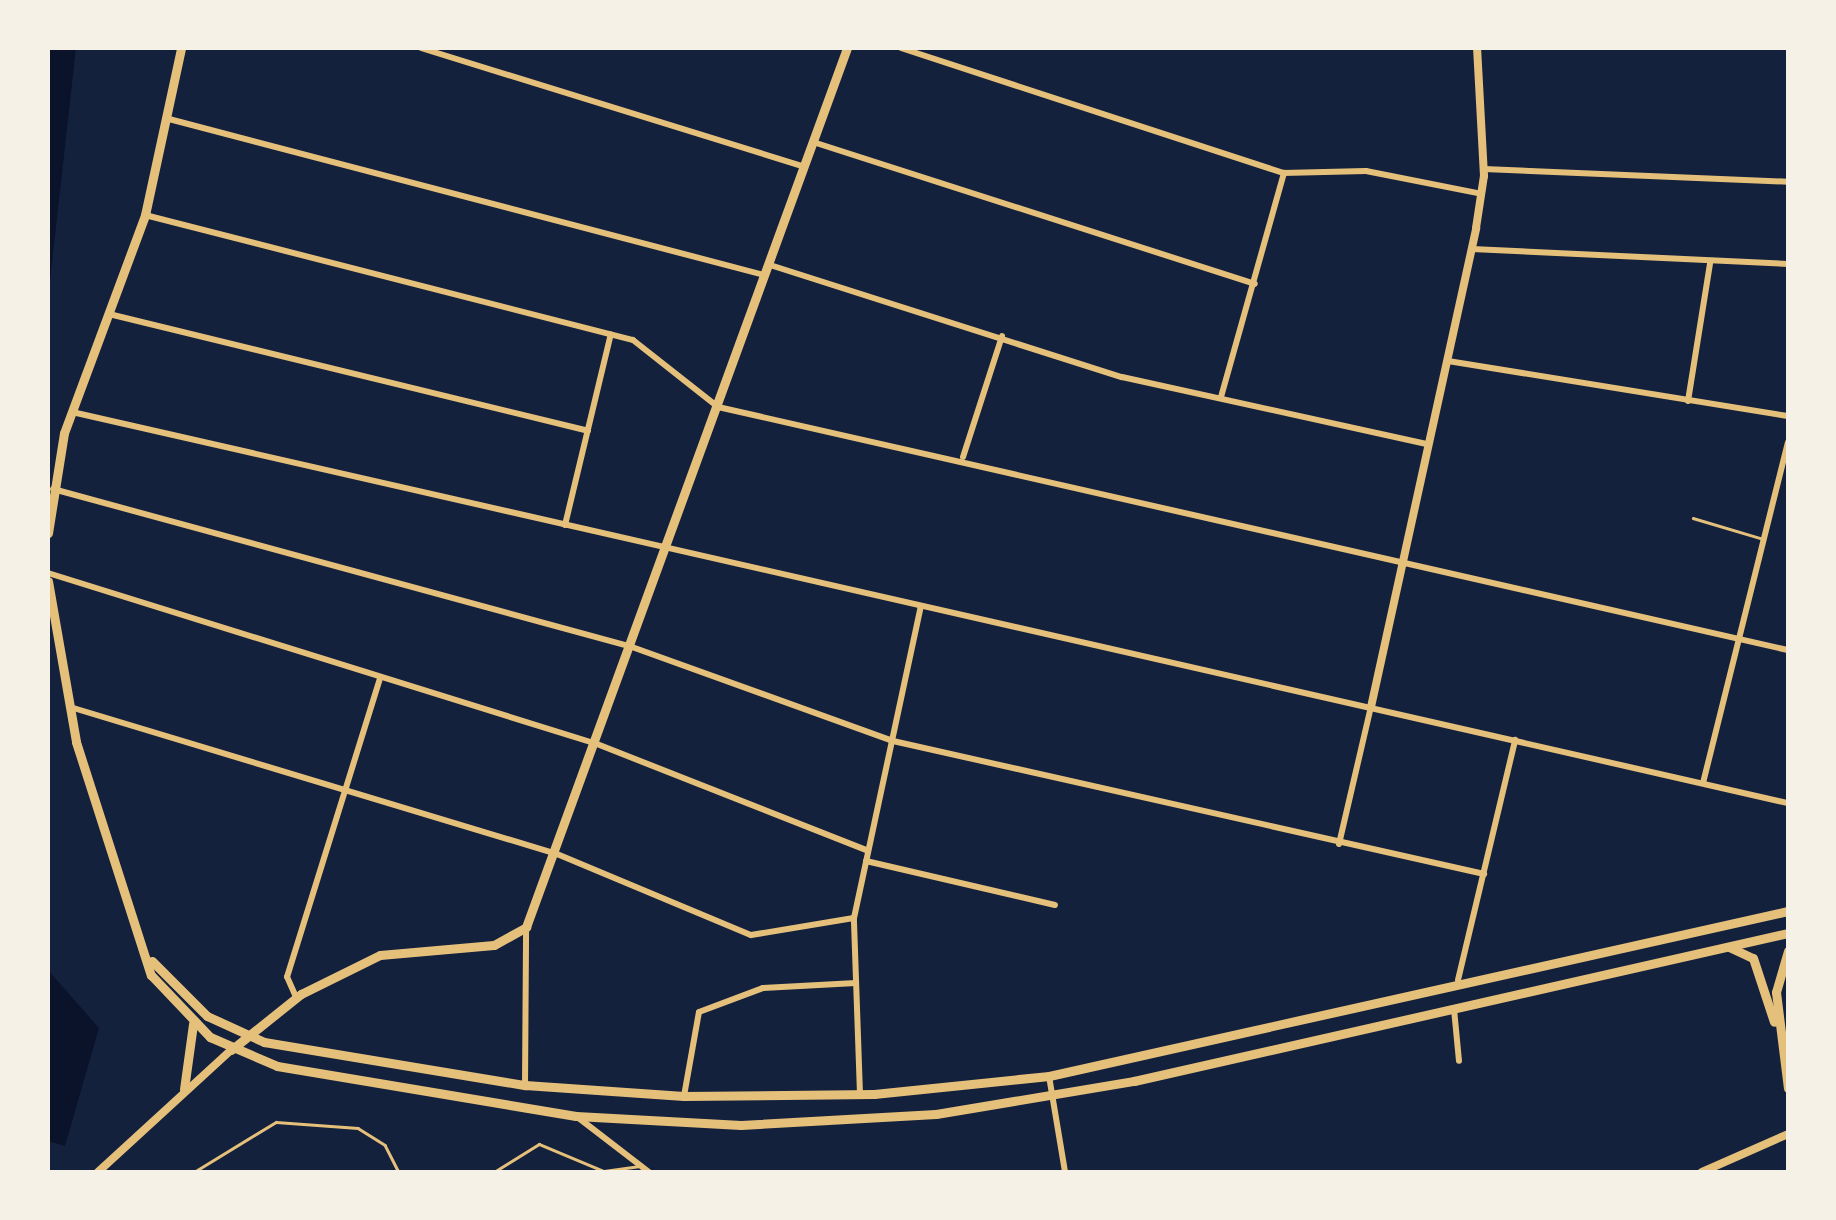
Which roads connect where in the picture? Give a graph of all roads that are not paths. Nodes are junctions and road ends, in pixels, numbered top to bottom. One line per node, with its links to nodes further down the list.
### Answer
1 (181, 48): 6 (main road)
2 (421, 48): 8 (street)
3 (846, 48): 7 (main road)
4 (902, 48): 10 (street)
5 (1477, 48): 9 (street)
6 (168, 119): 13 (main road); 17 (street)
7 (813, 142): 8 (main road); 18 (street)
8 (804, 166): 17 (main road)
9 (1484, 169): 11 (street); 12 (street)
10 (1284, 174): 12 (street); 18 (street)
11 (1788, 182)
12 (1482, 194): 14 (street)
13 (145, 216): 19 (main road); 20 (street)
14 (1472, 249): 15 (street); 22 (street)
15 (1710, 263): 16 (street); 24 (street)
16 (1788, 264)
17 (768, 270): 21 (street); 25 (main road)
18 (1256, 284): 23 (street)
19 (109, 314): 26 (main road); 28 (street)
20 (610, 334): 25 (street); 28 (street)
21 (1002, 336): 23 (street); 31 (street)
22 (1448, 362): 24 (street); 30 (street)
23 (1221, 397): 30 (street)
24 (1688, 401): 27 (street)
25 (718, 407): 31 (street); 37 (main road)
26 (70, 412): 32 (main road); 34 (street)
27 (1788, 416)
28 (588, 431): 34 (street)
29 (1788, 442): 36 (street)
30 (1428, 444): 38 (street)
31 (963, 458): 38 (street)
32 (52, 488): 35 (main road); 43 (street)
33 (1693, 518): 36 (lane)
34 (565, 526): 37 (street)
35 (48, 532)
36 (1762, 538): 42 (street)
37 (668, 549): 41 (street); 43 (main road)
38 (1404, 558): 42 (street); 47 (street)
39 (48, 573): 45 (street)
40 (48, 581): 46 (main road)
41 (921, 606): 47 (street); 49 (street)
42 (1733, 636): 44 (street); 51 (street)
43 (632, 647): 49 (street); 50 (main road)
44 (1788, 650)
45 (380, 678): 50 (street); 52 (street)
46 (68, 706): 52 (street); 66 (main road)
47 (1371, 707): 48 (street); 54 (street)
48 (1515, 740): 51 (street); 58 (street)
49 (893, 741): 54 (street); 55 (street)
50 (597, 744): 55 (street); 56 (main road)
51 (1703, 783): 53 (street)
52 (344, 790): 56 (street); 69 (street)
53 (1788, 803)
54 (1339, 844): 58 (street)
55 (868, 851): 57 (street)
56 (557, 854): 61 (street); 62 (main road)
57 (866, 861): 59 (street); 61 (street)
58 (1484, 874): 67 (street)
59 (1055, 905)
60 (1788, 911): 67 (main road)
61 (854, 918): 68 (street)
62 (526, 927): 69 (main road); 77 (street)
63 (1788, 933): 64 (main road)
64 (1722, 946): 70 (main road); 73 (main road)
65 (1788, 951): 73 (main road)
66 (152, 961): 71 (main road); 72 (main road)
67 (1458, 980): 76 (main road)
68 (856, 982): 80 (street); 81 (street)
69 (296, 997): 72 (main road)
70 (1454, 1008): 75 (street); 82 (main road)
71 (193, 1024): 74 (main road); 79 (main road)
72 (246, 1036): 74 (main road); 77 (main road)
73 (1780, 1039): 78 (main road)
74 (231, 1050): 79 (street); 83 (main road)
75 (1459, 1061)
76 (1049, 1076): 80 (main road); 82 (street)
77 (524, 1084): 81 (main road)
78 (1788, 1088)
79 (184, 1089): 86 (street)
80 (860, 1094): 81 (main road)
81 (684, 1096)
82 (1053, 1098): 83 (main road); 91 (street)
83 (576, 1116): 85 (street)
84 (1788, 1134): 92 (street)
85 (639, 1165): 89 (lane); 90 (street)
86 (98, 1172)
87 (194, 1172): 88 (lane)
88 (399, 1172)
89 (494, 1172)
90 (649, 1172)
91 (1065, 1172)
92 (1702, 1172)

